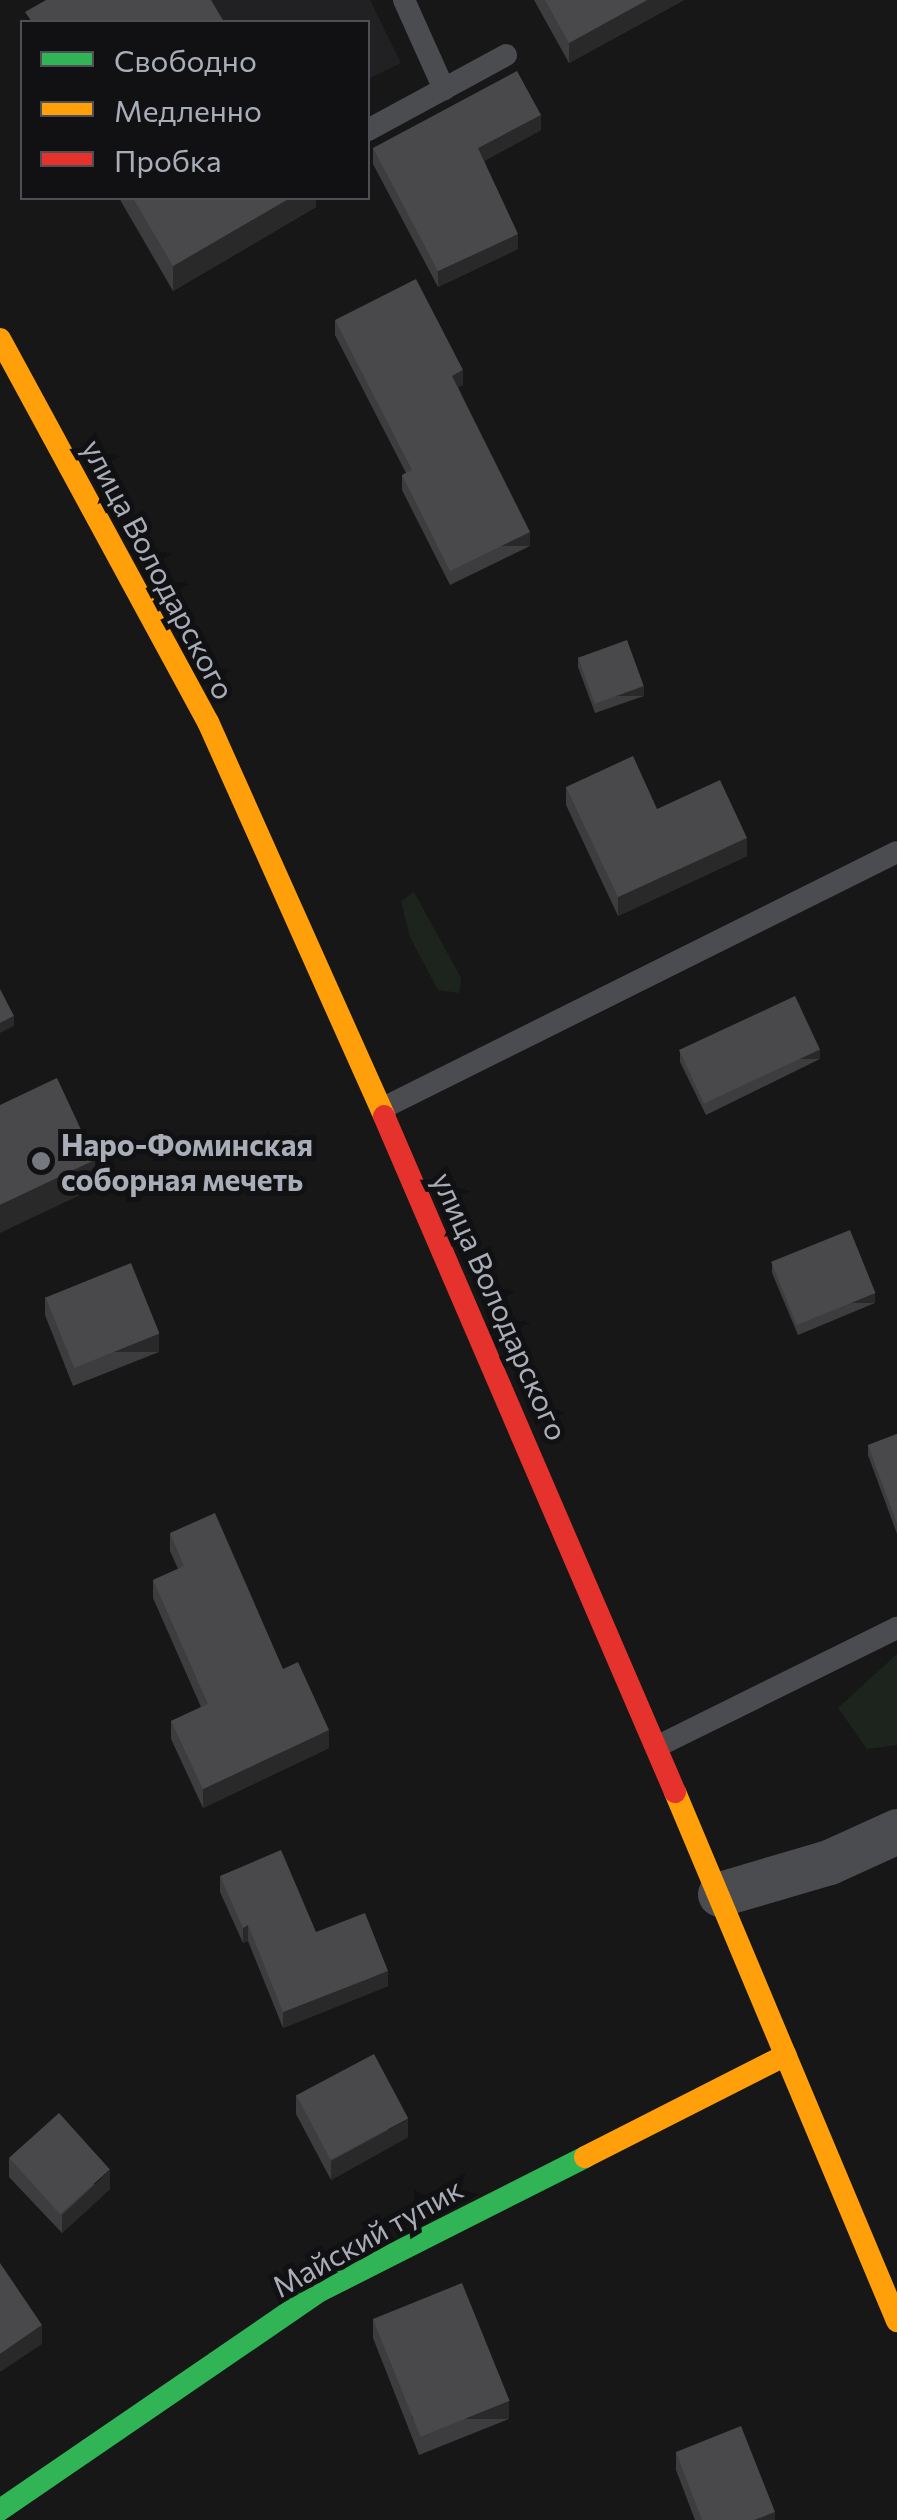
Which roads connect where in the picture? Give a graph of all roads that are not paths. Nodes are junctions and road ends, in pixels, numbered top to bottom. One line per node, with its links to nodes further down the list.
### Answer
1 (404, 0): 3 (lane)
2 (506, 56): 3 (lane)
3 (444, 88): 4 (lane)
4 (370, 129)
5 (0, 339): 7 (main road, улица Володарского)
6 (897, 852): 7 (lane)
7 (381, 1109): 9 (main road, улица Володарского)
8 (897, 1628): 9 (lane)
9 (658, 1746): 11 (main road, улица Володарского)
10 (897, 1832): 11 (street)
11 (720, 1894): 12 (main road, улица Володарского)
12 (786, 2055): 13 (main road, улица Володарского); 14 (main road, Майский тупик)
13 (897, 2320)
14 (0, 2510)

